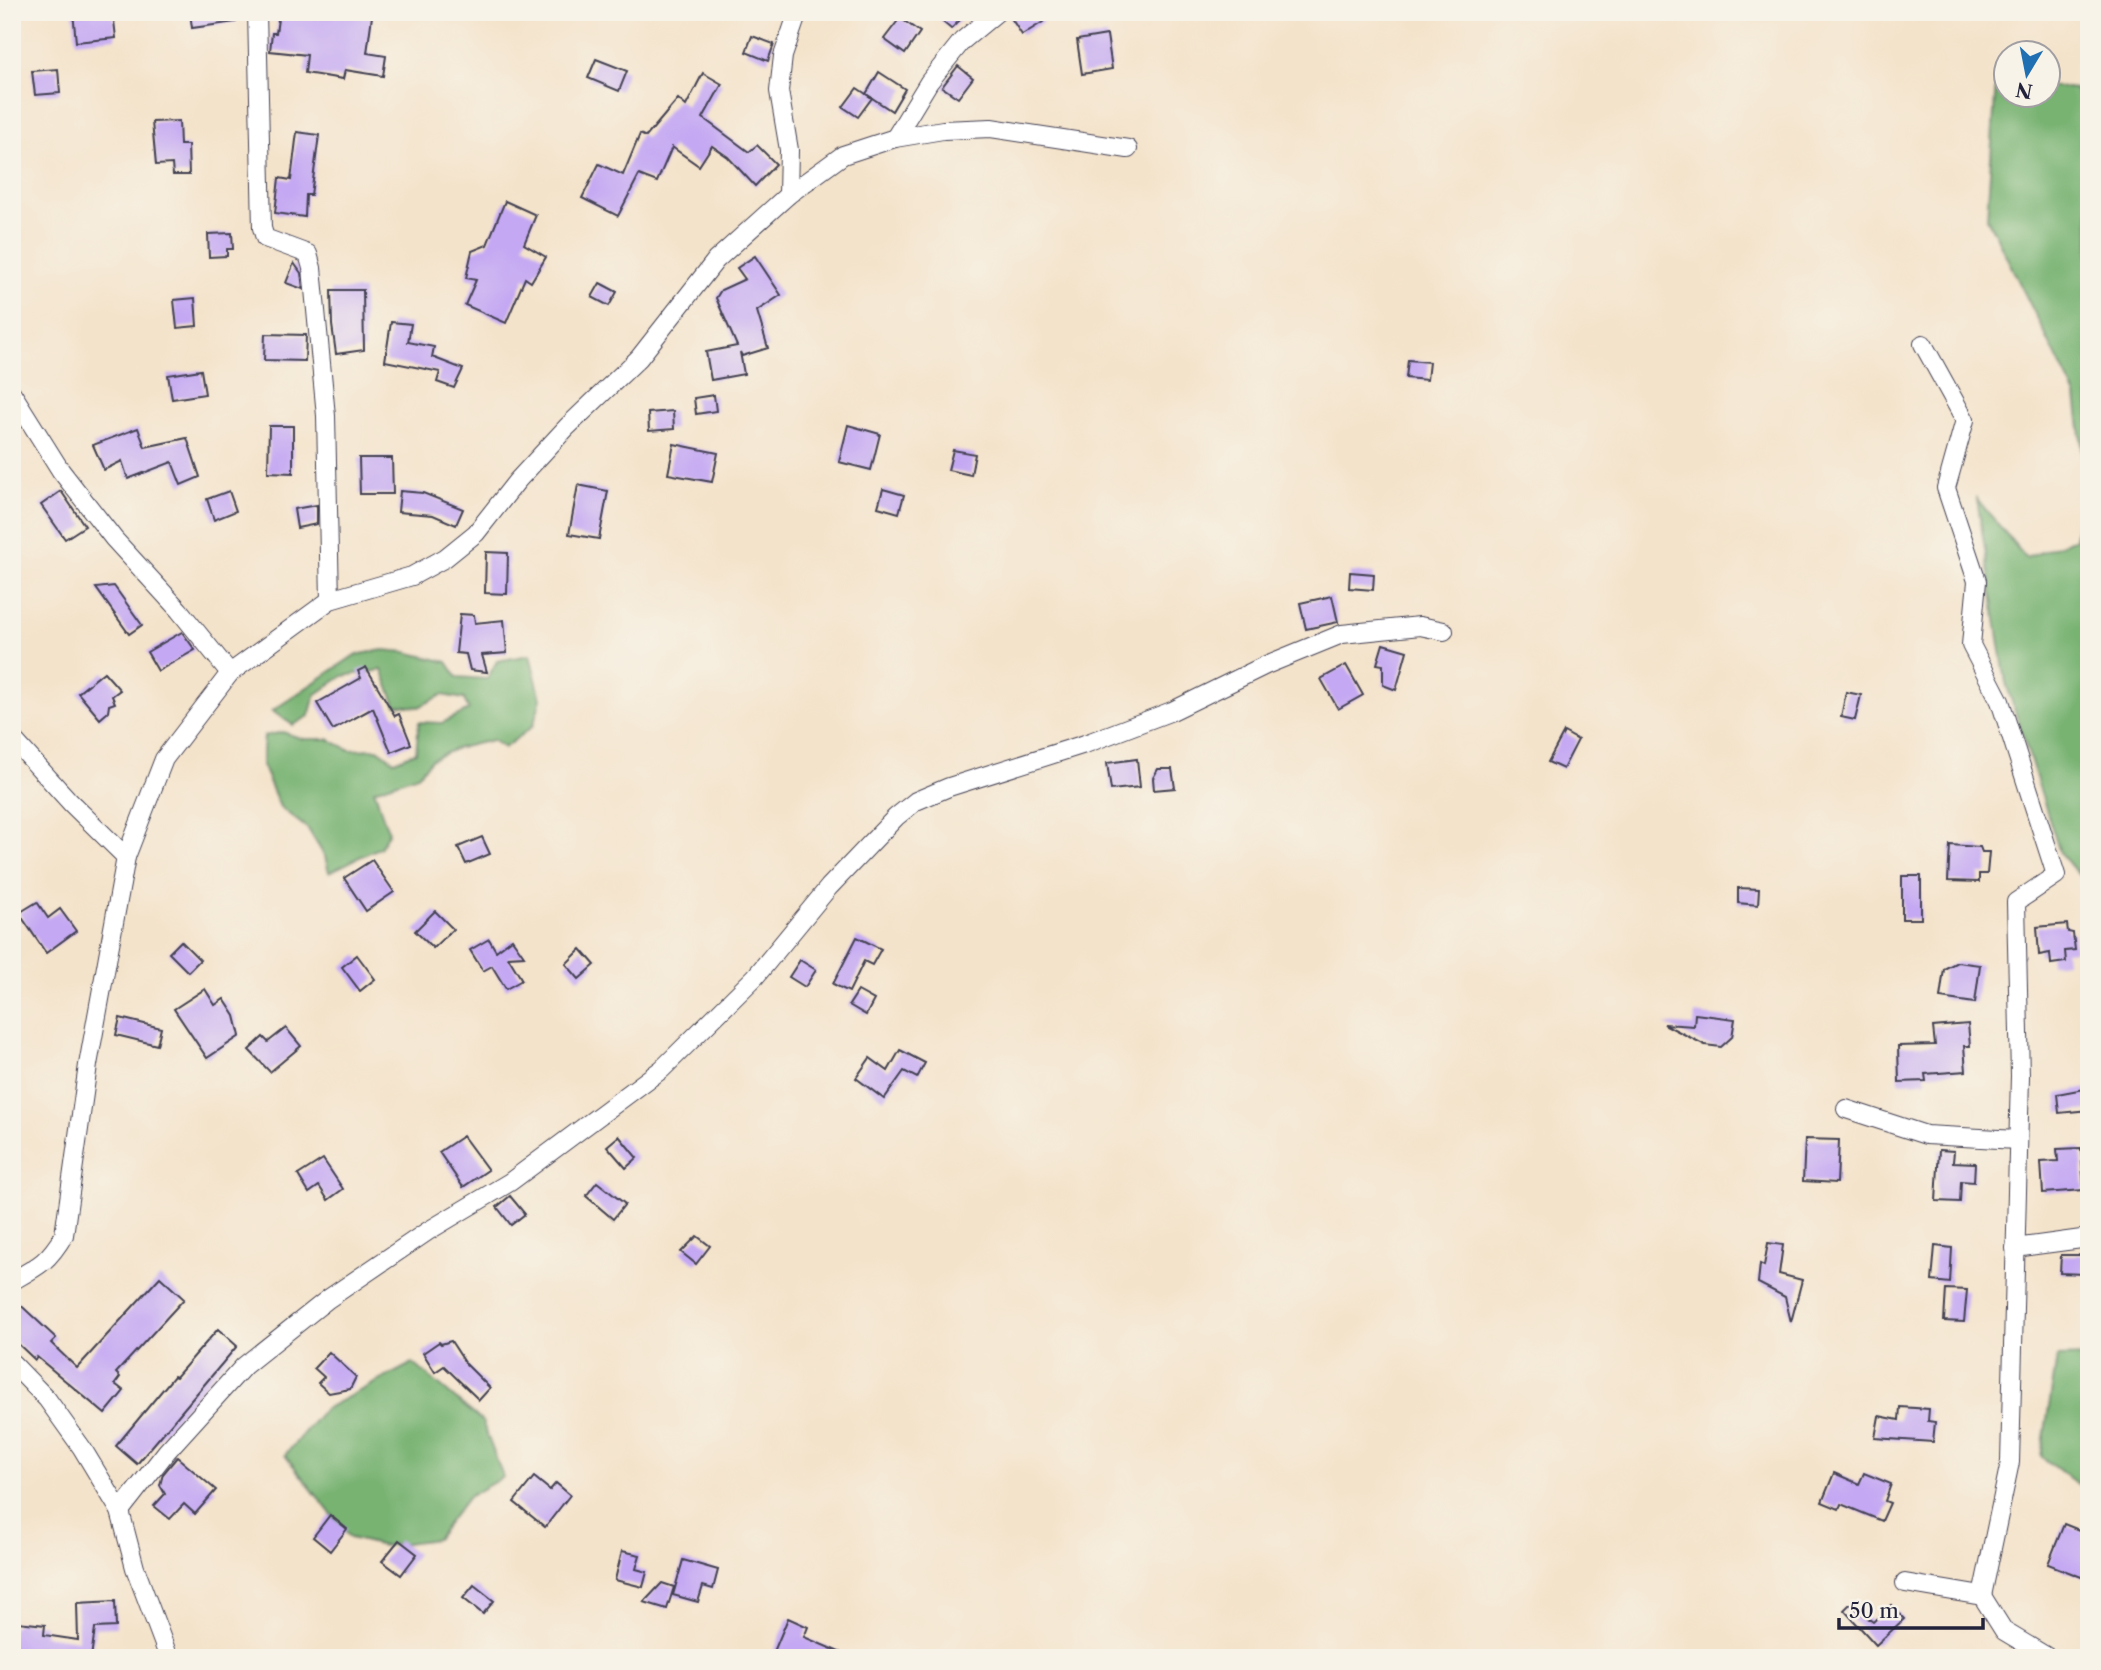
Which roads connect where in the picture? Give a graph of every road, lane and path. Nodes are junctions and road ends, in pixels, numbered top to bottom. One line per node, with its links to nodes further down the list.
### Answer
1 (257, 12): 9 (street)
2 (798, 12): 6 (street)
3 (997, 12): 4 (street)
4 (895, 138): 5 (street); 6 (street)
5 (1128, 149)
6 (788, 195): 9 (street)
7 (1923, 344): 15 (street)
8 (12, 393): 11 (street)
9 (330, 600): 11 (street)
10 (1444, 631): 20 (street)
11 (230, 673): 13 (street)
12 (12, 738): 13 (street)
13 (126, 857): 18 (street)
14 (1846, 1109): 15 (street)
15 (2017, 1140): 17 (street)
16 (2089, 1238): 17 (street)
17 (2015, 1248): 22 (street)
18 (12, 1281)
19 (12, 1363): 20 (street)
20 (120, 1511): 23 (street)
21 (1905, 1583): 22 (street)
22 (1982, 1596): 24 (street)
23 (169, 1658)
24 (2049, 1658)

